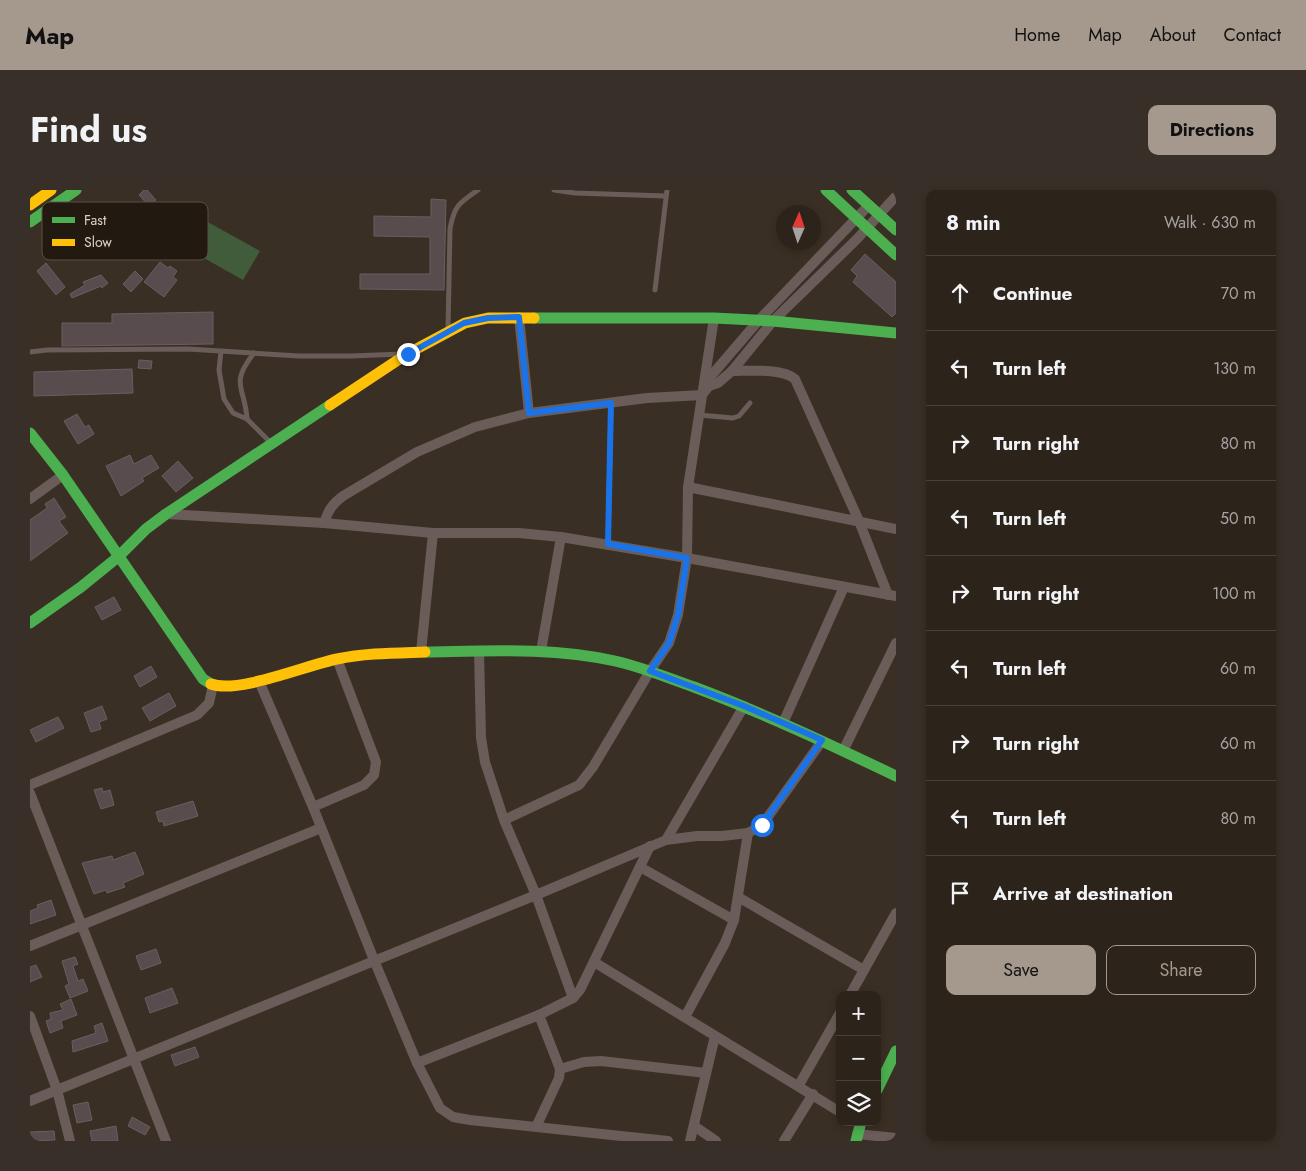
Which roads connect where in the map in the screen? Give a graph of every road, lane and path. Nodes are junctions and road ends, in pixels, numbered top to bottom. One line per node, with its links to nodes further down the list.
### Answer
1 (51, 190): 10 (street)
2 (76, 190): 9 (street)
3 (478, 190): 24 (lane)
4 (554, 190): 7 (lane)
5 (826, 190): 14 (street)
6 (852, 190): 11 (street)
7 (666, 193): 19 (lane)
8 (896, 196): 13 (street)
9 (59, 202)
10 (30, 204)
11 (869, 205): 13 (street); 14 (street)
12 (42, 214): 15 (street)
13 (879, 215): 16 (street); 17 (street)
14 (856, 218): 16 (street); 22 (street)
15 (30, 222)
16 (866, 229): 18 (street); 23 (street)
17 (896, 230)
18 (896, 255)
19 (655, 290)
20 (519, 317): 21 (street); 24 (street); 35 (street)
21 (714, 318): 22 (street); 32 (street)
22 (759, 320): 23 (street); 31 (street)
23 (773, 321): 25 (street); 30 (street)
24 (448, 331): 29 (street)
25 (896, 332)
26 (221, 351): 27 (lane); 28 (lane); 37 (lane)
27 (30, 352)
28 (254, 353): 29 (lane); 37 (lane)
29 (408, 354): 39 (street)
30 (732, 370): 31 (street); 44 (street)
31 (709, 386): 32 (street)
32 (702, 395): 33 (street); 36 (street)
33 (611, 403): 35 (street); 49 (lane)
34 (750, 403): 36 (lane)
35 (529, 413): 45 (street)
36 (699, 415): 41 (street)
37 (247, 419): 39 (lane)
38 (30, 433): 40 (street)
39 (272, 444): 43 (street)
40 (63, 475): 42 (street); 50 (street)
41 (688, 488): 44 (street); 51 (street)
42 (30, 499)
43 (166, 514): 45 (street); 50 (street)
44 (859, 521): 46 (street); 53 (street)
45 (324, 523): 47 (street)
46 (896, 529)
47 (433, 532): 48 (street); 58 (street)
48 (561, 537): 49 (street); 57 (street)
49 (608, 544): 51 (street)
50 (118, 556): 54 (street); 62 (street)
51 (687, 558): 52 (street); 60 (street)
52 (844, 586): 53 (street); 64 (street)
53 (892, 595)
54 (30, 623)
55 (896, 643): 66 (street)
56 (479, 651): 57 (street); 58 (street); 71 (street)
57 (541, 651): 60 (street)
58 (421, 652): 59 (street)
59 (337, 659): 61 (street); 70 (street)
60 (650, 671): 63 (street); 71 (street)
61 (259, 681): 62 (street); 70 (street)
62 (213, 685): 68 (street)
63 (744, 706): 64 (street); 74 (street)
64 (783, 723): 65 (street)
65 (822, 740): 66 (street); 73 (street)
66 (844, 751): 67 (street)
67 (896, 776)
68 (30, 785)
69 (30, 793): 81 (street)
70 (313, 807): 72 (street)
71 (504, 820): 77 (street)
72 (321, 828): 81 (street); 83 (street)
73 (748, 833): 74 (street); 78 (street)
74 (666, 840): 75 (street)
75 (650, 846): 76 (street); 77 (street)
76 (640, 867): 80 (street); 84 (street)
77 (536, 895): 83 (street); 87 (street)
78 (738, 897): 80 (street); 85 (street)
79 (896, 913): 85 (street)
80 (734, 920): 90 (street)
81 (81, 926): 82 (street); 94 (street)
82 (30, 946)
83 (374, 960): 94 (street); 95 (street)
84 (594, 962): 87 (street); 90 (street)
85 (864, 970): 86 (street)
86 (852, 991)
87 (573, 998): 88 (street)
88 (539, 1015): 95 (street); 96 (street)
89 (30, 1016): 100 (street)
90 (685, 1017): 92 (street)
91 (836, 1020): 99 (street)
92 (715, 1036): 97 (street); 99 (street)
93 (896, 1052): 98 (street)
94 (133, 1058): 100 (street); 109 (street)
95 (417, 1062): 105 (street)
96 (560, 1069): 97 (street); 105 (street)
97 (706, 1072): 104 (street)
98 (881, 1082)
99 (798, 1085): 101 (street)
100 (57, 1090): 102 (street); 108 (street)
101 (813, 1094): 103 (street); 113 (street)
102 (30, 1101)
103 (836, 1109)
104 (694, 1126): 111 (street); 112 (street)
105 (536, 1127): 110 (street)
106 (858, 1129): 107 (street)
107 (896, 1138)
108 (70, 1141)
109 (166, 1141)
110 (668, 1141)
111 (690, 1141)
112 (716, 1141)
113 (784, 1141)

